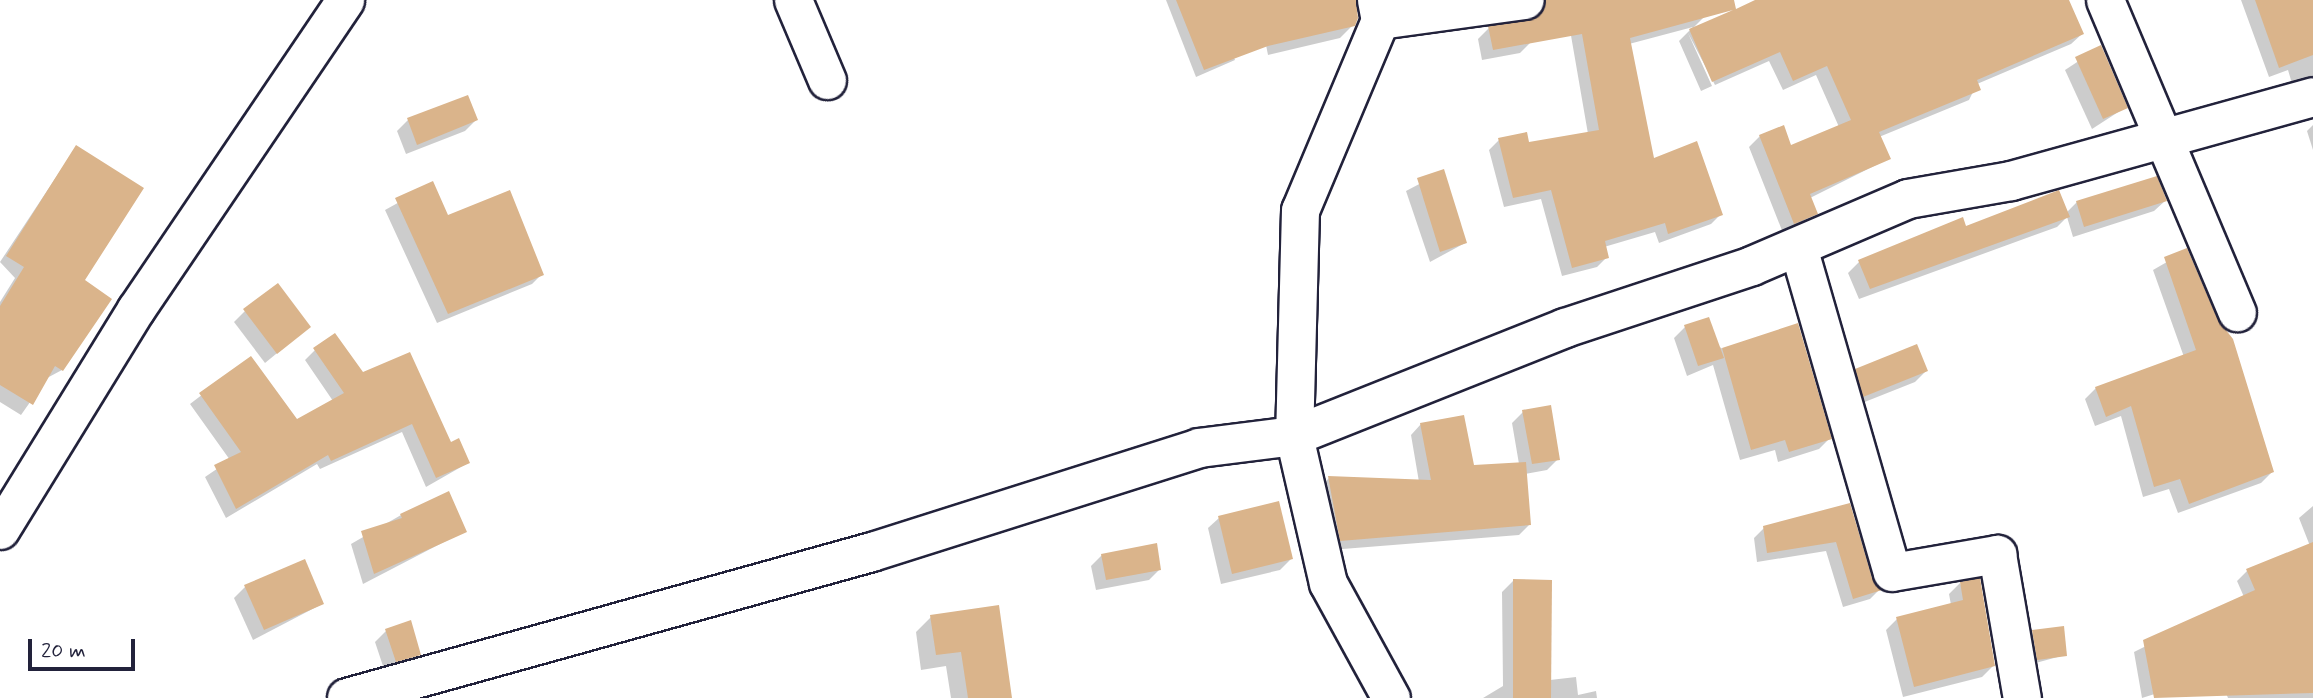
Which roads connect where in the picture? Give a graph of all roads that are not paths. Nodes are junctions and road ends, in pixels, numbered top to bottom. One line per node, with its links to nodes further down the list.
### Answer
1 (345, 0): 12 (street)
2 (793, 0): 6 (street)
3 (1525, 0): 5 (street)
4 (2105, 0): 8 (street)
5 (1378, 10): 11 (street)
6 (827, 80)
7 (2313, 97): 8 (street)
8 (2162, 134): 9 (street); 10 (street)
9 (1798, 247): 11 (street); 15 (street)
10 (2237, 312)
11 (1294, 436): 13 (street); 14 (street)
12 (0, 530)
13 (347, 698)
14 (1391, 698)
15 (2022, 698)

